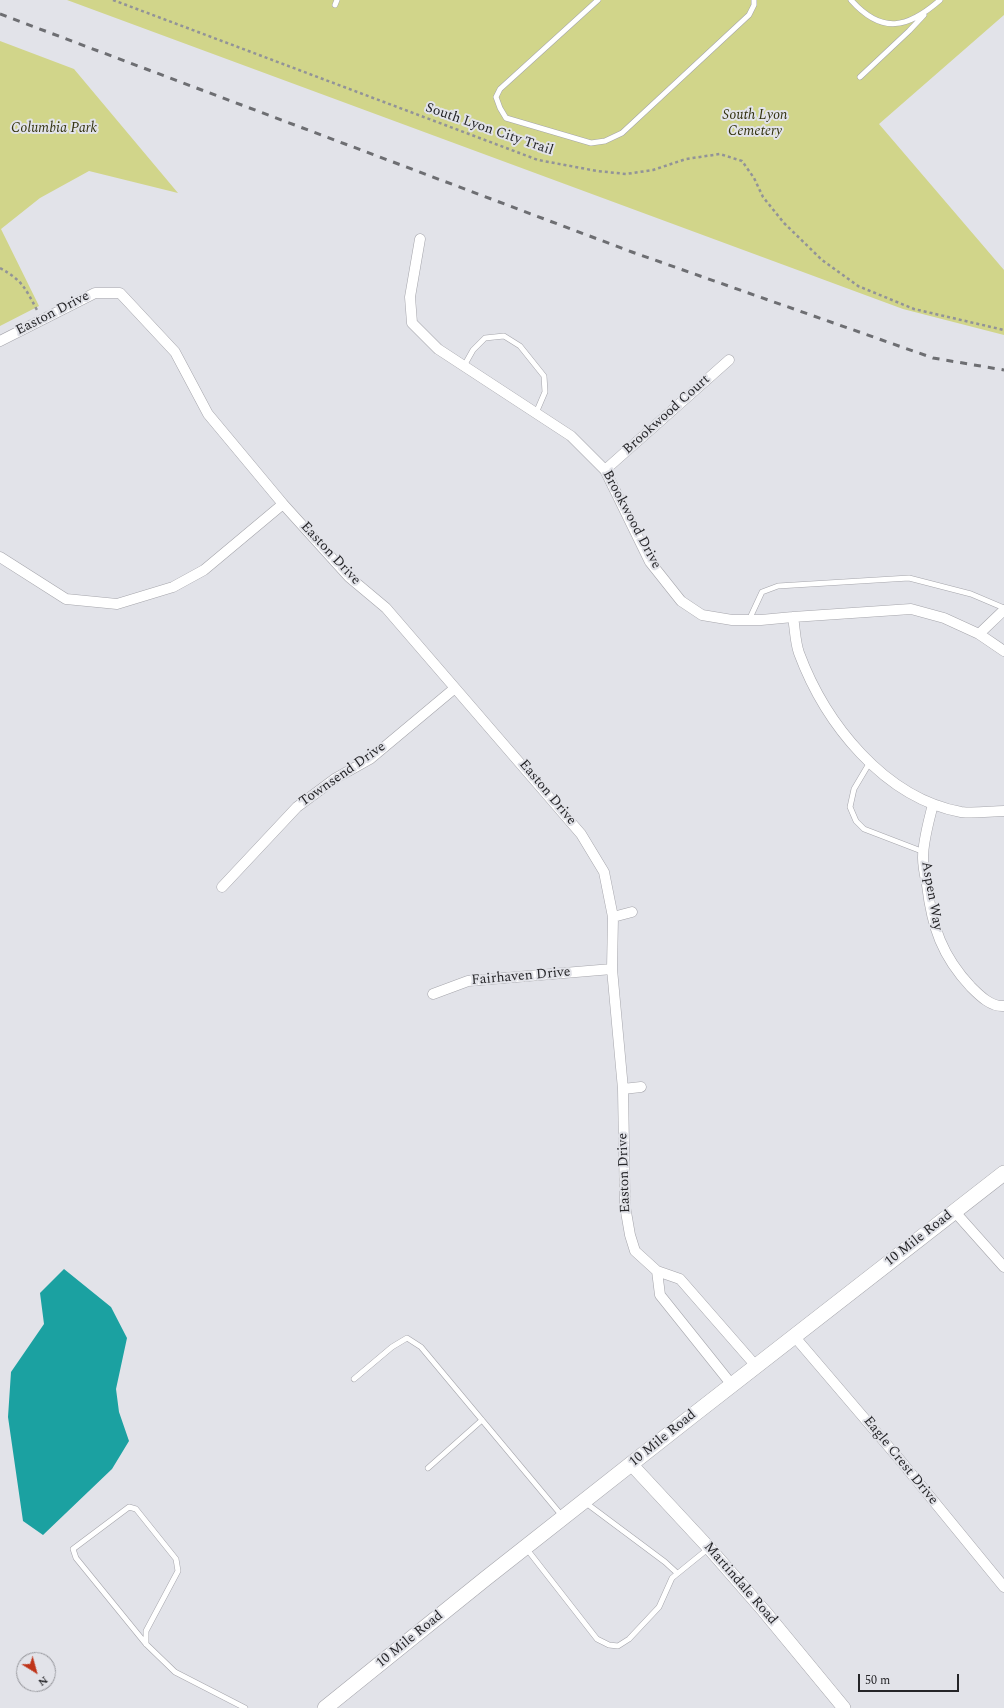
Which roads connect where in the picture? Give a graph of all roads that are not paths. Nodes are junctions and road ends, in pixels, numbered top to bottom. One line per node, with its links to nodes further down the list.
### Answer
1 (598, 0): 2 (lane)
2 (754, 0)
3 (851, 0): 5 (lane)
4 (940, 0): 5 (lane)
5 (927, 12): 6 (lane)
6 (860, 77)
7 (420, 239): 10 (street, Brookwood Drive)
8 (0, 341): 13 (street, Easton Drive)
9 (729, 360): 12 (street, Brookwood Court)
10 (464, 366): 11 (street, Brookwood Drive); 11 (lane)
11 (536, 413): 12 (street, Brookwood Drive)
12 (606, 470): 17 (street, Brookwood Drive)
13 (283, 504): 14 (street); 20 (street, Easton Drive)
14 (0, 557)
15 (1004, 609): 17 (lane); 18 (street)
16 (793, 617): 17 (street, Brookwood Drive); 18 (street, Brookwood Drive); 21 (street)
17 (749, 620)
18 (979, 634): 19 (street, Brookwood Drive)
19 (1004, 651)
20 (455, 688): 25 (street, Townsend Drive); 27 (street, Easton Drive)
21 (870, 762): 22 (street); 24 (lane)
22 (933, 804): 23 (street); 24 (street, Aspen Way)
23 (1004, 811)
24 (924, 852): 30 (street, Aspen Way)
25 (222, 887)
26 (632, 912): 27 (street)
27 (613, 917): 28 (street, Easton Drive)
28 (612, 969): 29 (street, Fairhaven Drive); 32 (street, Easton Drive)
29 (432, 994)
30 (1004, 1006)
31 (641, 1087): 32 (street)
32 (623, 1089): 36 (street, Easton Drive)
33 (1004, 1173): 34 (main road, 10 Mile Road)
34 (955, 1212): 35 (street); 37 (main road, 10 Mile Road)
35 (1004, 1267)
36 (657, 1271): 38 (street, Easton Drive); 40 (street)
37 (794, 1336): 38 (main road, 10 Mile Road); 49 (street, Eagle Crest Drive)
38 (756, 1366): 40 (main road, 10 Mile Road)
39 (354, 1379): 41 (lane)
40 (732, 1385): 42 (main road, 10 Mile Road)
41 (482, 1420): 43 (lane); 45 (lane)
42 (631, 1464): 44 (main road, 10 Mile Road); 47 (street, Martindale Road)
43 (428, 1468)
44 (584, 1502): 45 (main road, 10 Mile Road); 48 (lane)
45 (564, 1518): 46 (main road, 10 Mile Road)
46 (525, 1548): 48 (lane); 52 (main road, 10 Mile Road)
47 (709, 1548): 48 (lane); 53 (street, Martindale Road)
48 (677, 1573)
49 (1004, 1587)
50 (146, 1644): 50 (lane); 51 (lane)
51 (245, 1708)
52 (325, 1708)
53 (844, 1708)

